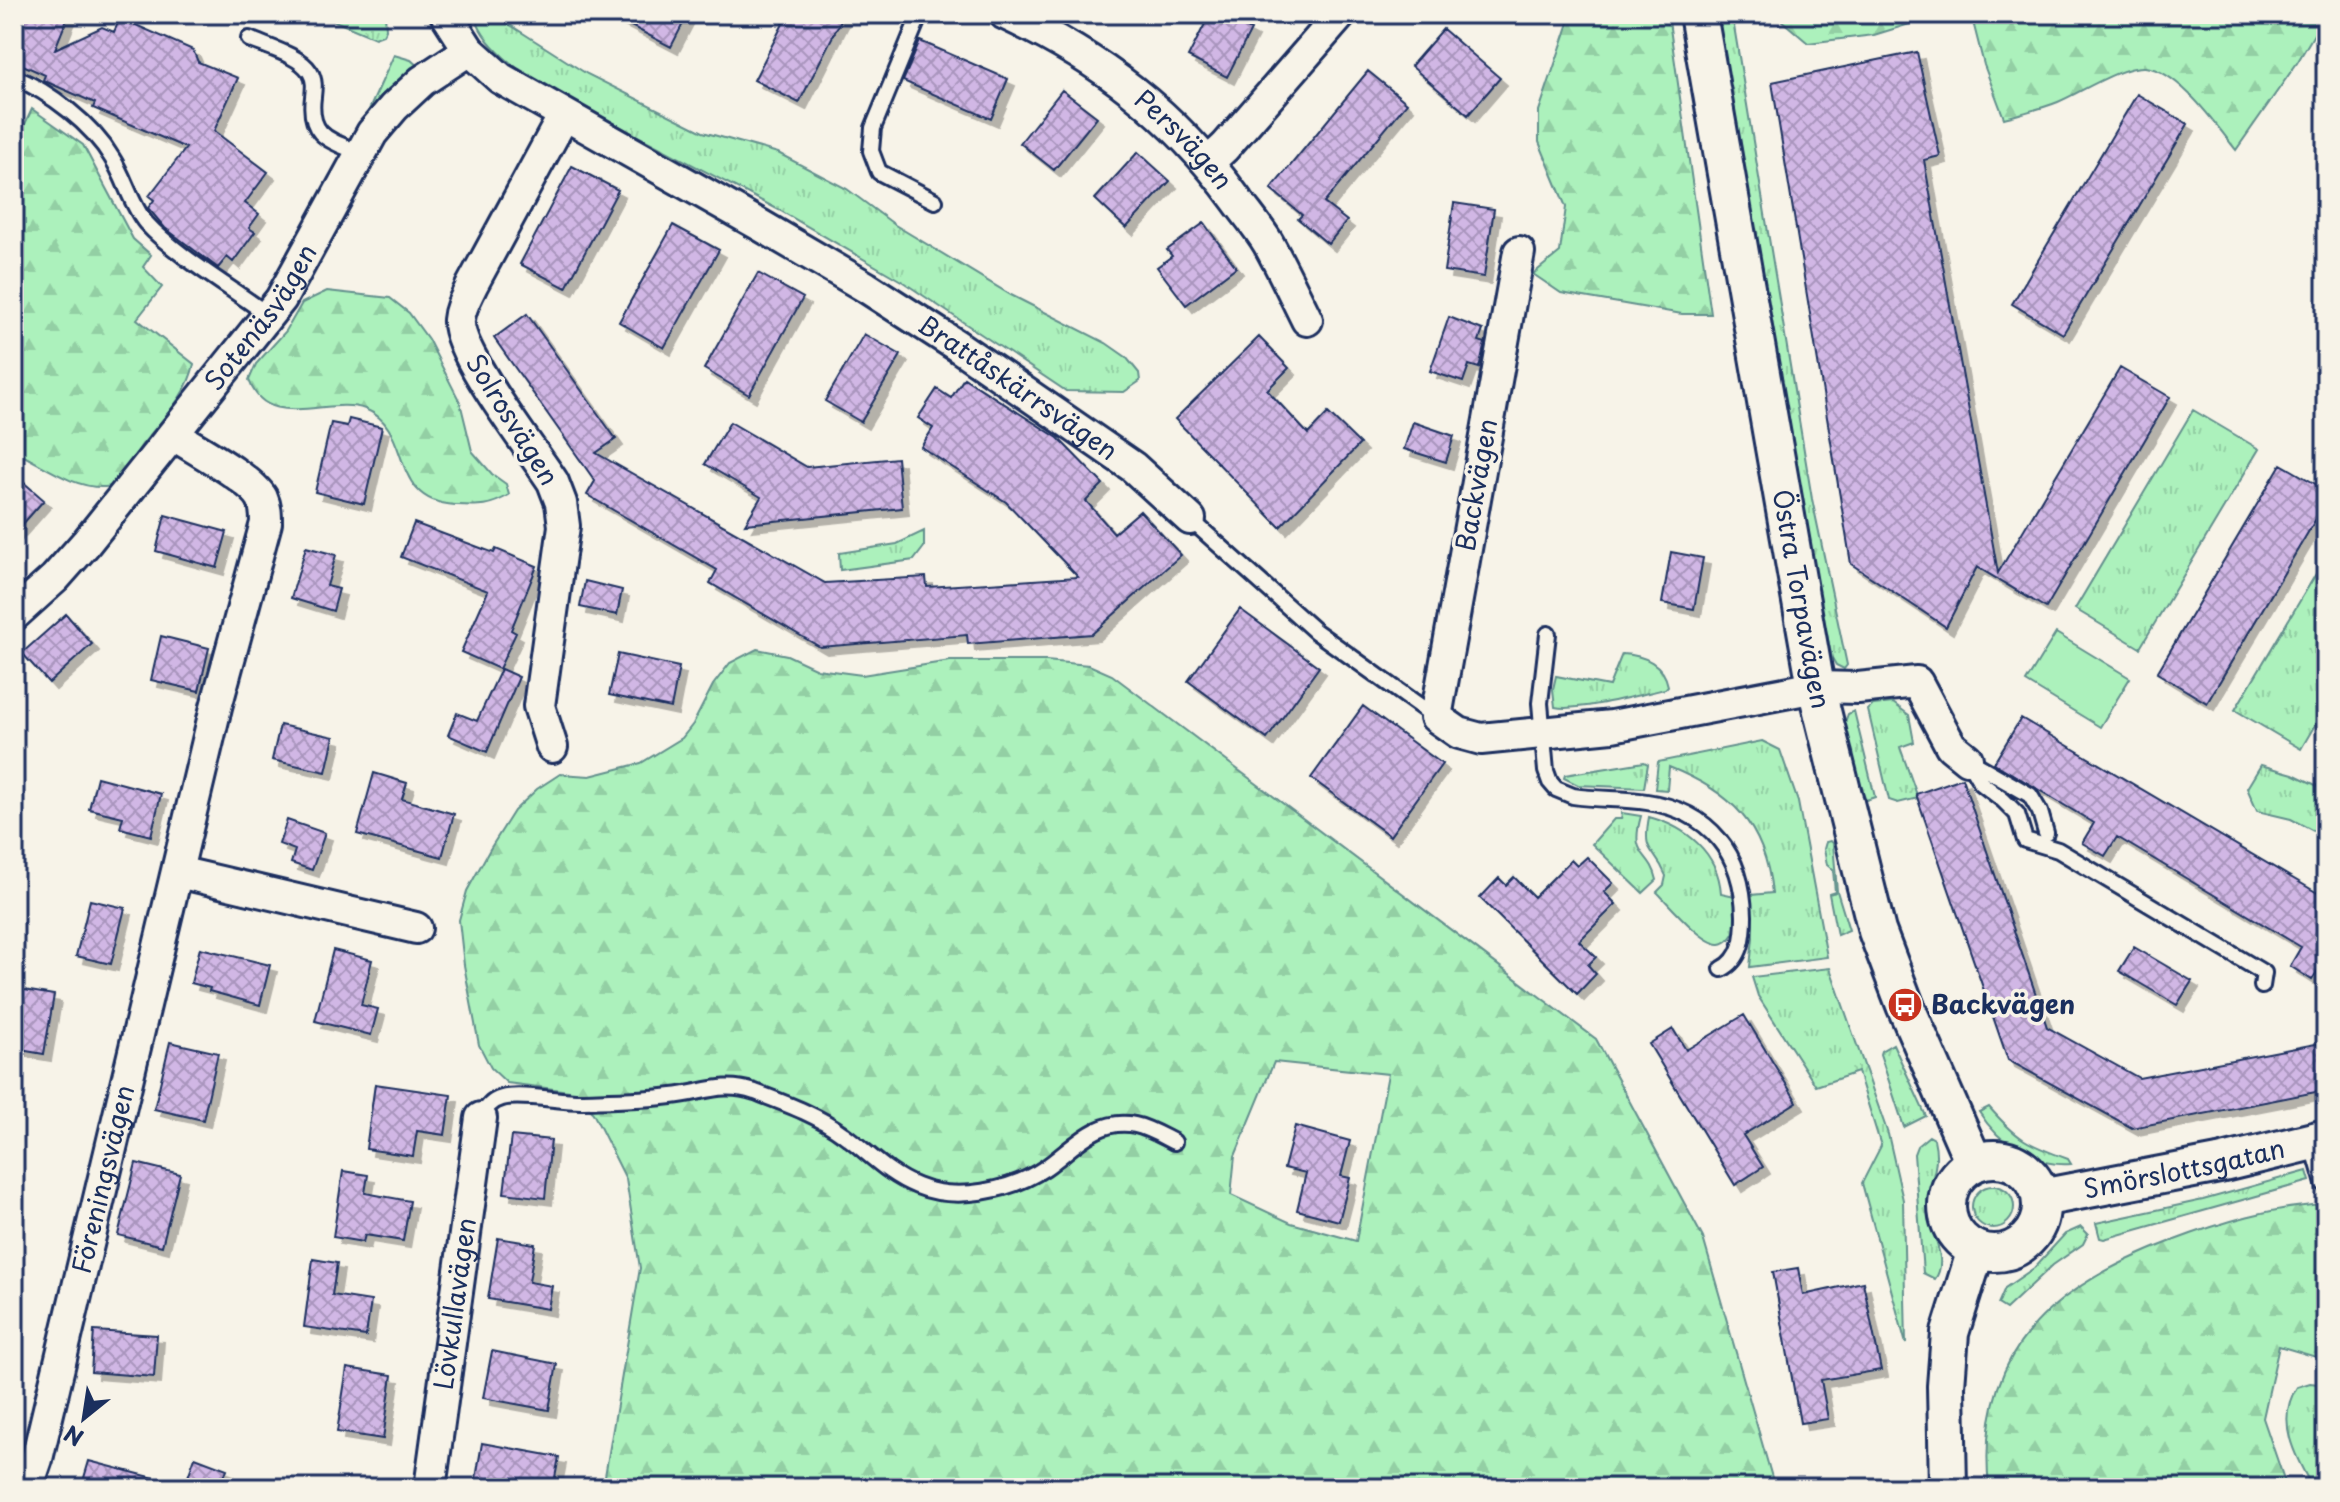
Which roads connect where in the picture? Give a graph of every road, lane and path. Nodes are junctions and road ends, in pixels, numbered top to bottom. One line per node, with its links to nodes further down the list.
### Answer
1 (446, 14): 7 (street)
2 (920, 14): 12 (lane)
3 (1005, 14): 11 (street, Persvägen)
4 (1341, 14): 11 (street)
5 (1698, 14): 20 (street, Östra Torpavägen)
6 (249, 39): 10 (lane)
7 (469, 50): 9 (street, Brattåskärrsvägen); 10 (street, Sotenäsvägen)
8 (14, 77): 14 (lane)
9 (564, 115): 17 (street, Brattåskärrsvägen); 23 (street, Solrosvägen)
10 (360, 153): 14 (street, Sotenäsvägen)
11 (1209, 162): 15 (street, Persvägen)
12 (935, 201)
13 (1519, 252): 21 (street, Backvägen)
14 (268, 315): 16 (street, Sotenäsvägen)
15 (1307, 320)
16 (174, 435): 18 (street, Sotenäsvägen); 26 (street, Föreningsvägen)
17 (1190, 519): 21 (lane, Brattåskärrsvägen)
18 (14, 615)
19 (1548, 634): 22 (lane)
20 (1816, 687): 22 (street, Brattåskärrsvägen); 24 (street); 33 (street, Östra Torpavägen)
21 (1436, 717): 22 (street, Brattåskärrsvägen)
22 (1543, 734): 28 (lane)
23 (552, 747)
24 (1967, 759): 25 (lane); 29 (lane)
25 (2046, 833)
26 (178, 872): 27 (street); 37 (street, Föreningsvägen)
27 (416, 928)
28 (1722, 969)
29 (2262, 986)
30 (481, 1118): 32 (lane); 38 (street, Lövkullavägen)
31 (2319, 1140): 34 (lane); 35 (street, Smörslottsgatan)
32 (1174, 1142)
33 (1974, 1163): 35 (street); 36 (street)
34 (2324, 1184)
35 (2041, 1198): 36 (street)
36 (1976, 1250): 39 (street)
37 (27, 1488)
38 (430, 1488)
39 (1948, 1488)

